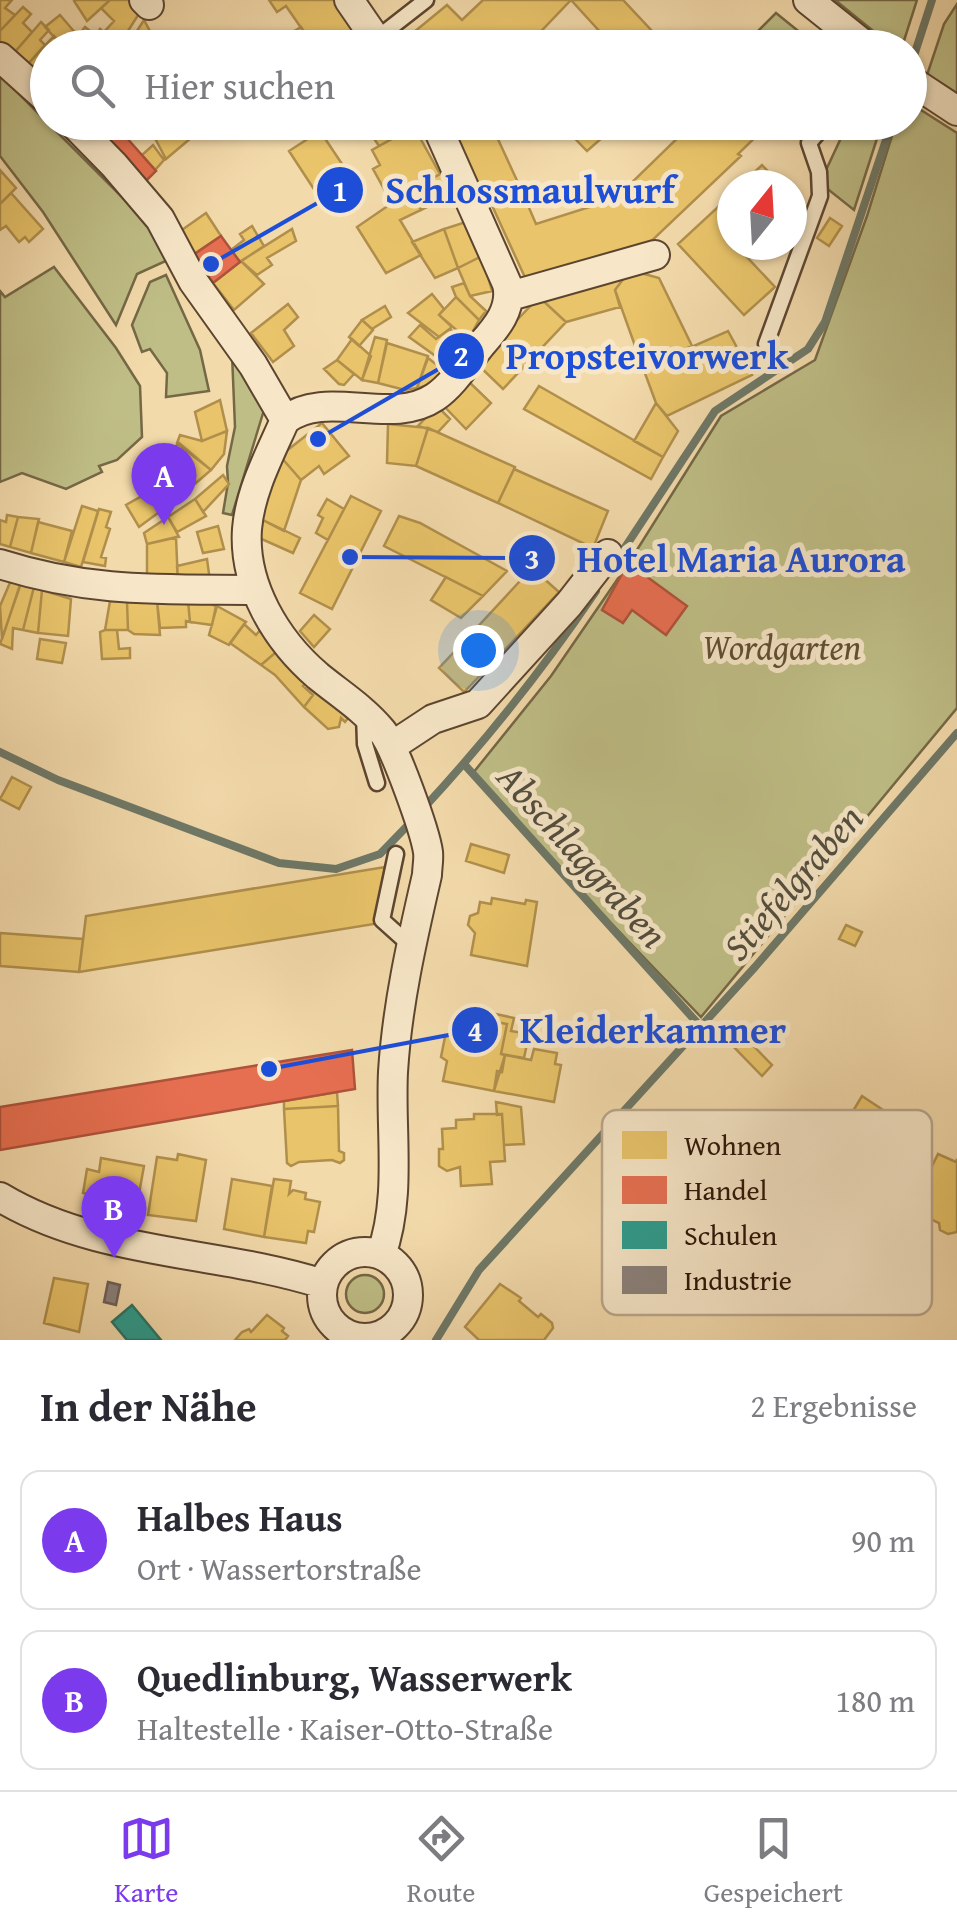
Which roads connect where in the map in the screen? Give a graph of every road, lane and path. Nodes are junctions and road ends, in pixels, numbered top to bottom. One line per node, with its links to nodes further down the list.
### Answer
1 (349, 0): 4 (street)
2 (426, 0): 5 (lane)
3 (808, 0): 6 (street)
4 (370, 30)
5 (393, 30)
6 (846, 30)
7 (0, 57): 8 (street)
8 (30, 84)
9 (927, 91): 10 (street)
10 (957, 111)
11 (89, 140): 17 (street)
12 (443, 140): 15 (street)
13 (811, 140): 16 (lane)
14 (655, 255): 15 (street)
15 (510, 296): 17 (street)
16 (766, 344)
17 (285, 420): 20 (street)
18 (608, 554): 22 (street)
19 (0, 564): 20 (street)
20 (256, 590): 21 (street)
21 (364, 712): 22 (street); 23 (lane)
22 (392, 746): 25 (street)
23 (378, 783)
24 (396, 854): 25 (lane)
25 (412, 947): 27 (street)
26 (0, 1196): 28 (street)
27 (382, 1255): 28 (street); 29 (street)
28 (323, 1284): 30 (street)
29 (409, 1333): 30 (street)
30 (346, 1337)

